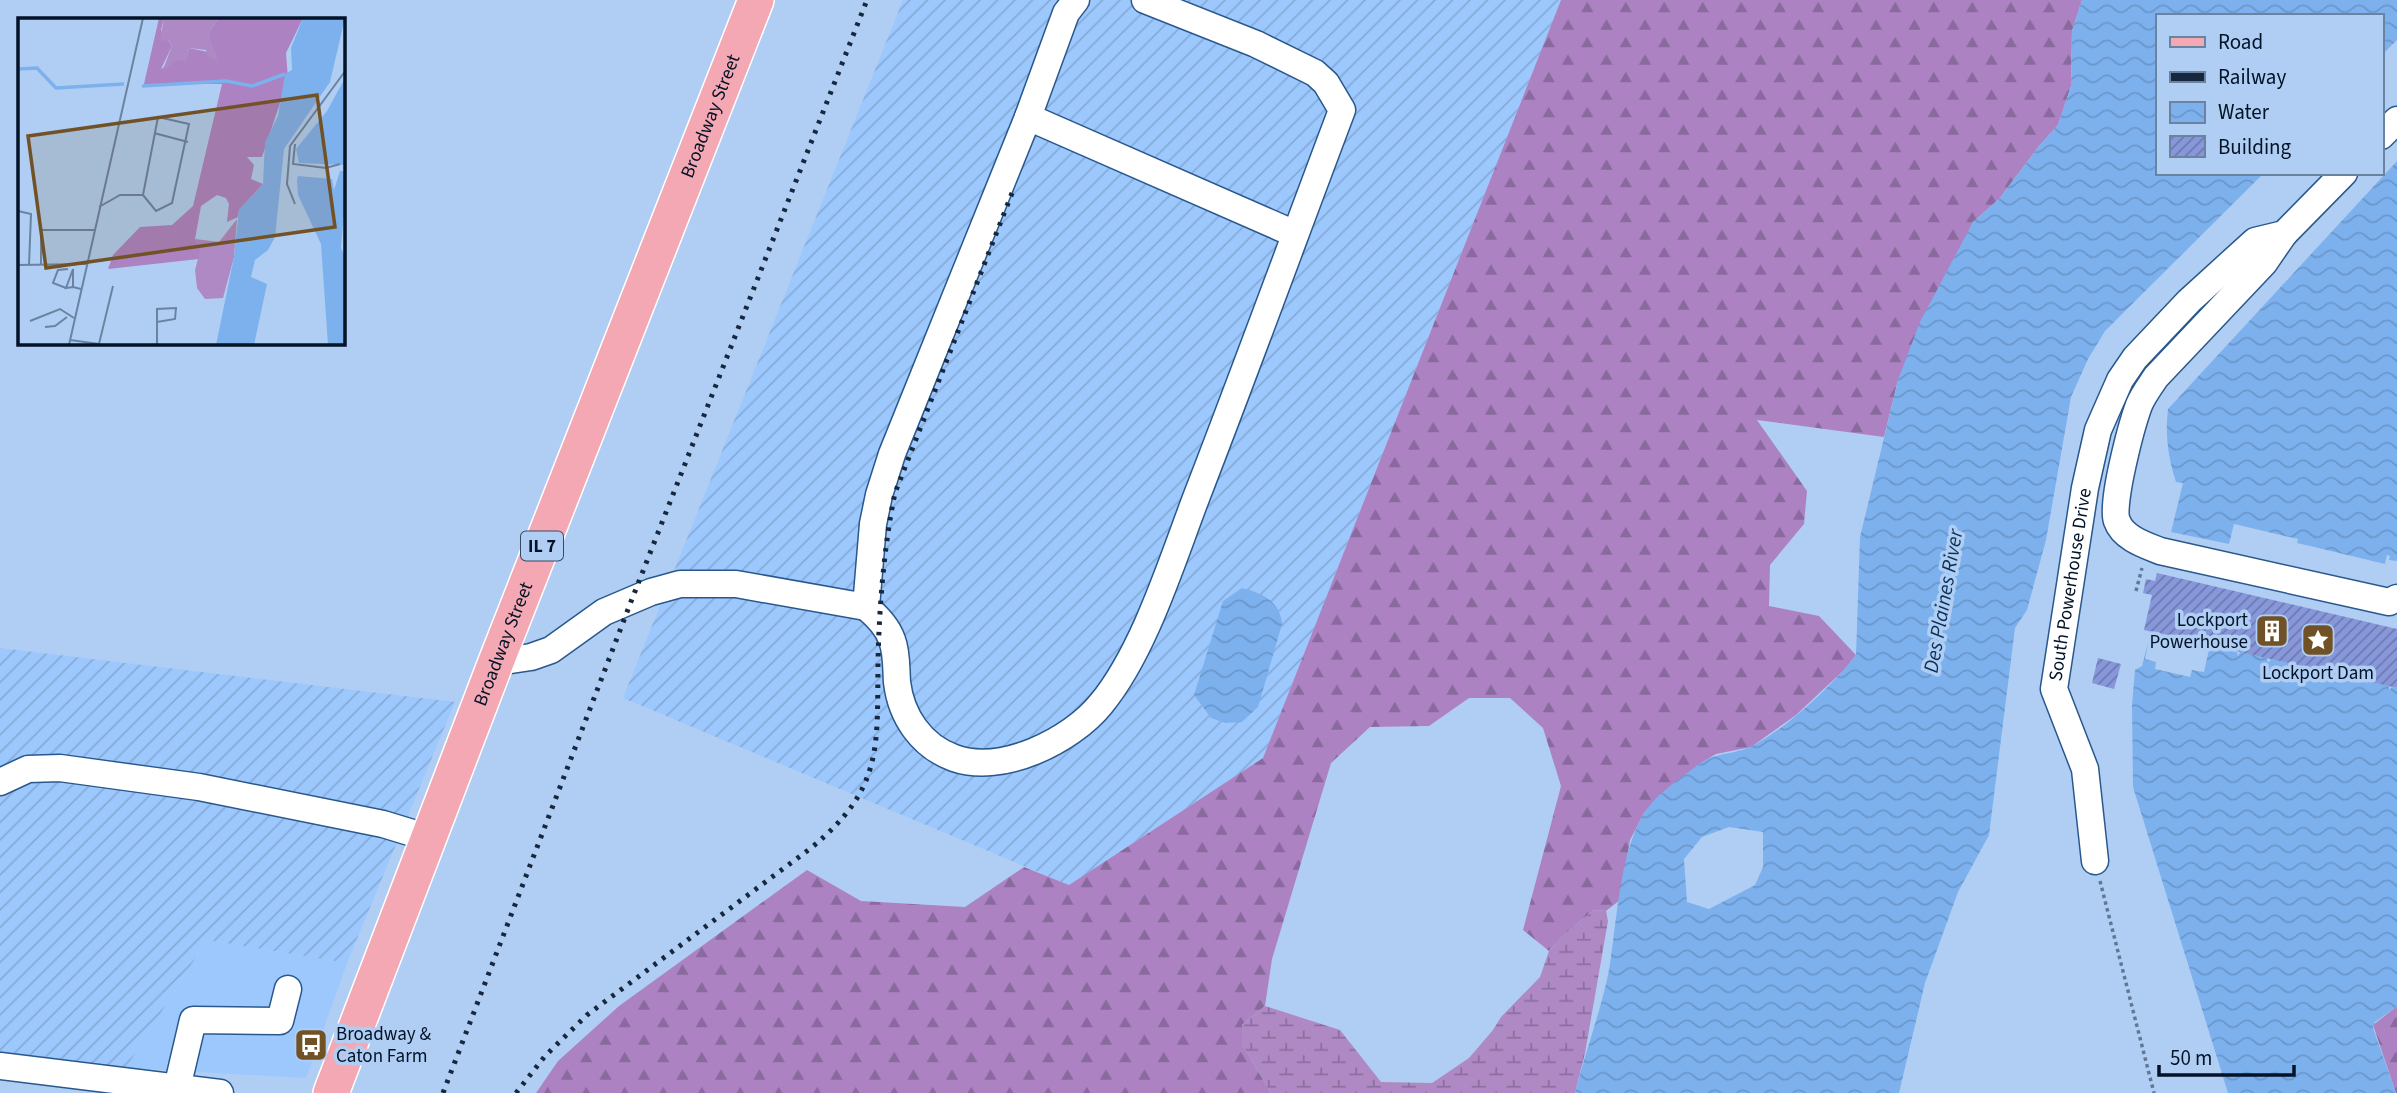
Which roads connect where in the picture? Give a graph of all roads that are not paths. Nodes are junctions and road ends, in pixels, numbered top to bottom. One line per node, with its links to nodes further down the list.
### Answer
1 (756, 0): 12 (main road, Broadway Street / IL 7)
2 (1076, 0): 4 (street)
3 (1144, 0): 8 (street)
4 (1028, 117): 8 (street); 11 (street)
5 (2397, 120): 6 (street)
6 (2383, 134)
7 (2342, 175): 9 (street, South Powerhouse Drive)
8 (1296, 234): 11 (street)
9 (2284, 234): 10 (street); 15 (street, South Powerhouse Drive)
10 (2397, 598)
11 (866, 607): 12 (street)
12 (496, 662): 14 (main road, Broadway Street / IL 7)
13 (0, 782): 14 (street)
14 (429, 838): 19 (main road, Broadway Street / IL 7)
15 (2095, 861)
16 (288, 989): 18 (street)
17 (0, 1066): 18 (street)
18 (188, 1091)
19 (331, 1093)

